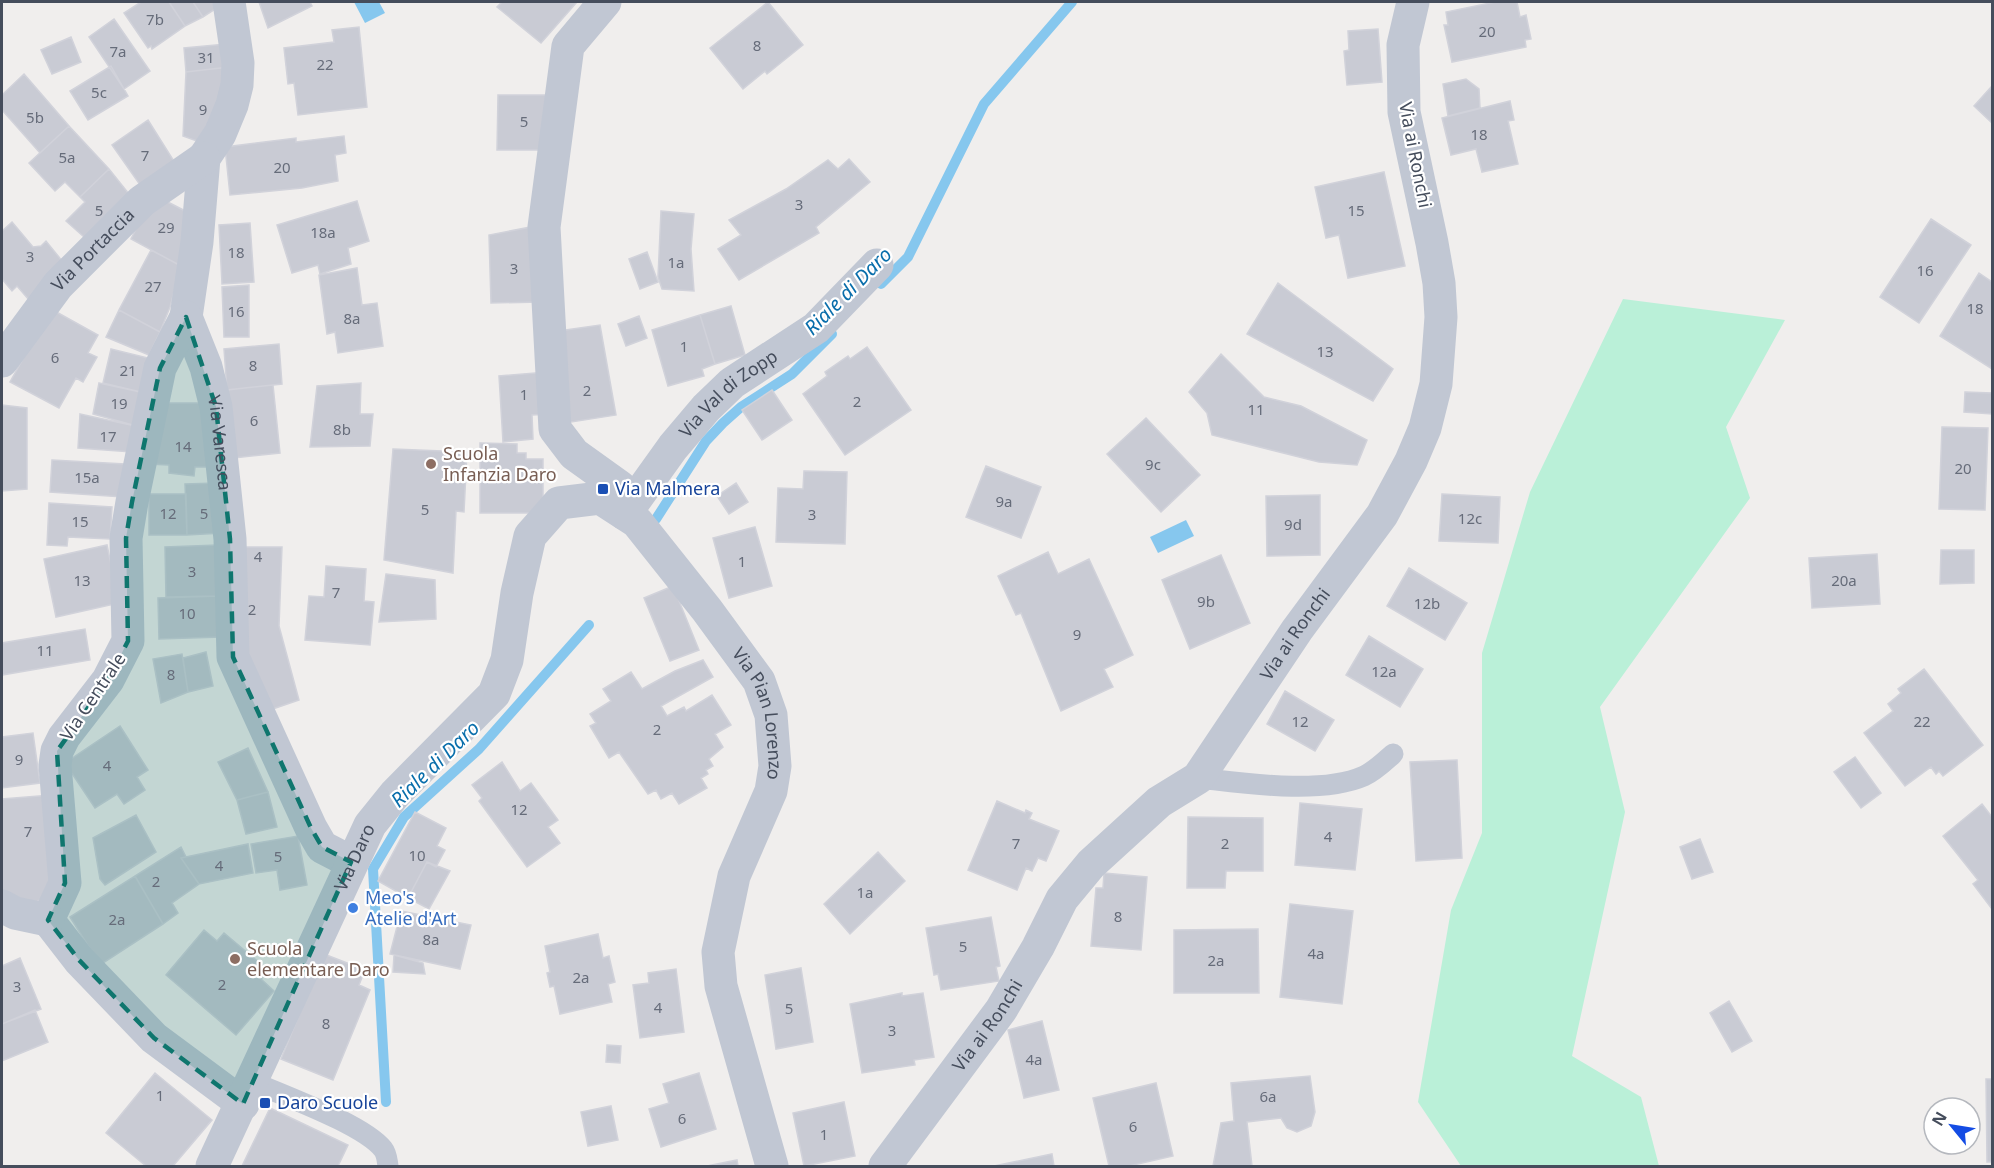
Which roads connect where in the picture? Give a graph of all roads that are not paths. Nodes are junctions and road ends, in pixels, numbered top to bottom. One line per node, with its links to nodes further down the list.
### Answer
1 (229, 2): 4 (street)
2 (605, 2): 8 (street)
3 (1413, 2): 10 (street, Via ai Ronchi)
4 (204, 158): 6 (street); 7 (street, Via Portaccia)
5 (877, 266): 8 (street, Via Val di Zopp)
6 (186, 317): 11 (street, Via Varesca); 13 (street, Via Centrale)
7 (2, 360)
8 (634, 523): 11 (street, Via Daro); 17 (street, Via Pian Lorenzo)
9 (1393, 754): 10 (lane)
10 (1198, 778): 18 (street, Via ai Ronchi)
11 (351, 862): 14 (street, Via Daro)
12 (2, 906): 13 (street)
13 (48, 921): 14 (street)
14 (248, 1093): 15 (street, Via Daro); 16 (lane)
15 (212, 1167)
16 (388, 1167)
17 (772, 1167)
18 (885, 1167)

